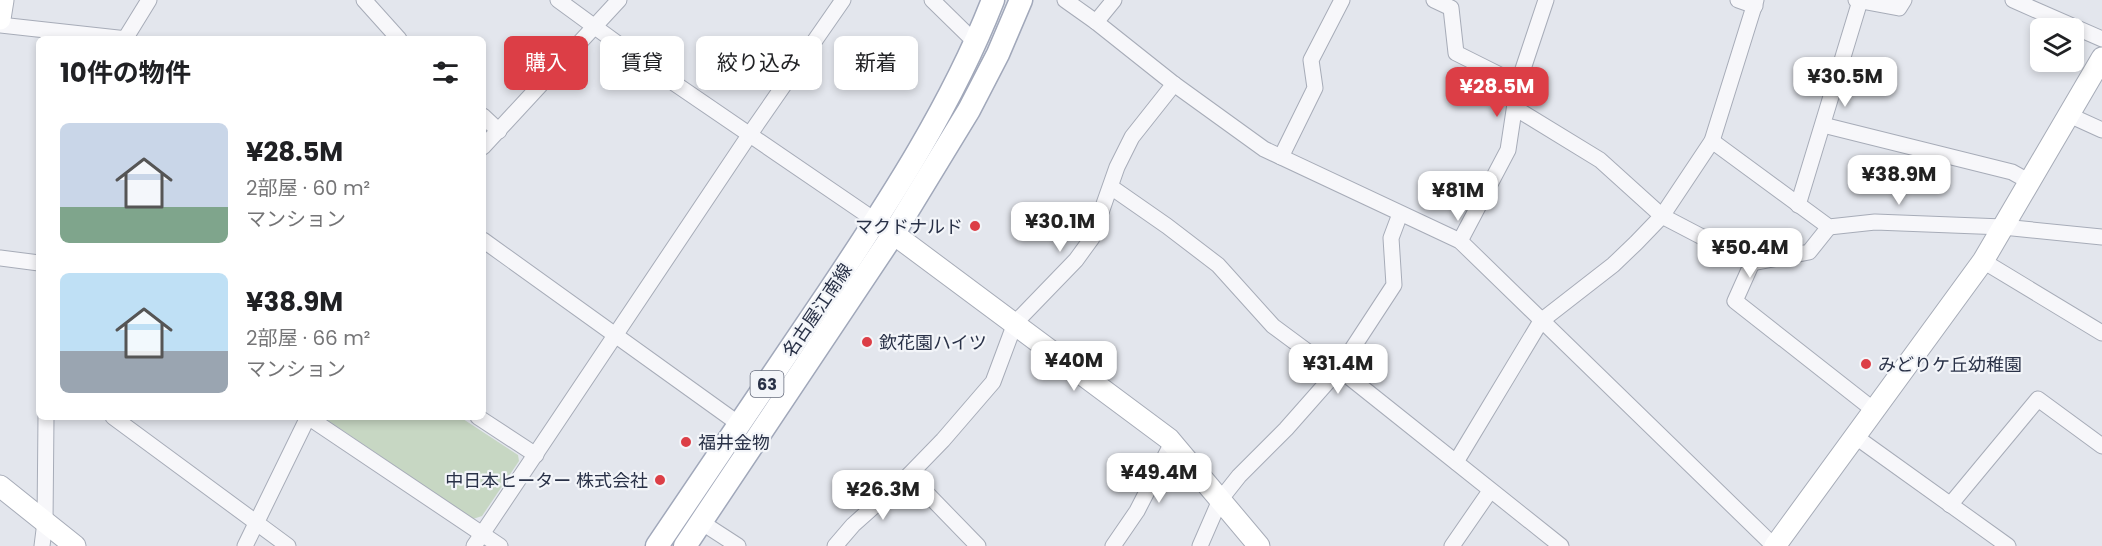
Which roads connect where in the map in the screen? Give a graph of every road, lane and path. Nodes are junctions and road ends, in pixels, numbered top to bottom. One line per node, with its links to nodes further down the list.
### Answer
1 (3, 0): 20 (street)
2 (149, 0): 25 (street)
3 (364, 0): 26 (street)
4 (558, 0): 23 (street)
5 (619, 0): 23 (street)
6 (843, 0): 38 (street)
7 (932, 0): 28 (street)
8 (993, 0): 28 (main road, 名古屋江南線 / 63)
9 (1021, 0): 47 (main road, 名古屋江南線 / 63)
10 (1065, 0): 21 (street)
11 (1114, 0): 21 (street)
12 (1342, 0): 41 (street)
13 (1434, 0): 31 (street)
14 (1546, 0): 31 (street)
15 (1738, 0): 19 (street)
16 (1904, 0): 18 (street)
17 (2013, 0): 27 (street)
18 (1858, 1): 35 (street)
19 (1756, 3): 39 (street)
20 (0, 19)
21 (1096, 22): 30 (street)
22 (0, 25): 24 (street)
23 (595, 26): 37 (street); 38 (street)
24 (99, 36)
25 (128, 36)
26 (396, 36)
27 (2102, 39)
28 (976, 43): 47 (main road, 名古屋江南線 / 63)
29 (2102, 58): 33 (street)
30 (1174, 84): 41 (street); 43 (street)
31 (1518, 84): 32 (street)
32 (1515, 108): 46 (street); 51 (street)
33 (2069, 115): 36 (street); 42 (street)
34 (486, 119): 37 (street)
35 (1823, 125): 42 (street); 44 (street)
36 (2102, 130)
37 (499, 131): 40 (street)
38 (750, 134): 47 (street); 60 (street)
39 (1712, 141): 44 (street); 46 (street)
40 (486, 144)
41 (1281, 157): 45 (street)
42 (2030, 182): 49 (street)
43 (1111, 187): 58 (street); 61 (street)
44 (1798, 205): 48 (street)
45 (1400, 214): 51 (street); 61 (street)
46 (1662, 216): 55 (street); 57 (street)
47 (885, 227): 58 (street); 68 (main road, 名古屋江南線 / 63); 80 (main road, 名古屋江南線 / 63)
48 (1829, 227): 49 (street); 55 (street)
49 (2003, 227): 50 (street); 54 (street)
50 (2102, 237)
51 (1460, 241): 57 (street)
52 (486, 242): 60 (street)
53 (0, 258): 56 (street)
54 (1983, 261): 59 (street); 62 (street)
55 (1752, 262): 62 (street)
56 (36, 263)
57 (1541, 321): 73 (street); 98 (street)
58 (1015, 323): 70 (street); 74 (street)
59 (2102, 333)
60 (616, 336): 68 (street); 72 (street)
61 (1339, 369): 73 (street); 77 (street)
62 (1875, 411): 69 (street)
63 (46, 420): 79 (street)
64 (117, 420): 81 (street)
65 (307, 420): 81 (street)
66 (312, 420): 82 (street)
67 (483, 420): 72 (street)
68 (739, 424): 88 (main road, 名古屋江南線 / 63)
69 (1856, 437): 78 (street); 98 (street)
70 (1172, 443): 77 (street); 93 (street)
71 (2102, 446): 78 (street)
72 (536, 455): 82 (street)
73 (1456, 462): 76 (street)
74 (909, 475): 91 (street); 92 (street)
75 (0, 486): 79 (street)
76 (1490, 491): 96 (street); 97 (street)
77 (1220, 500): 94 (street); 95 (street)
78 (1950, 505): 99 (street)
79 (45, 522): 83 (street); 84 (street)
80 (701, 522): 89 (main road, 名古屋江南線 / 63); 90 (street)
81 (257, 523): 85 (street); 86 (street)
82 (478, 540): 87 (street)
83 (42, 546)
84 (75, 546)
85 (245, 546)
86 (288, 546)
87 (500, 546)
88 (657, 546)
89 (685, 546)
90 (738, 546)
91 (835, 546)
92 (978, 546)
93 (1113, 546)
94 (1200, 546)
95 (1259, 546)
96 (1452, 546)
97 (1561, 546)
98 (1774, 546)
99 (2008, 546)

